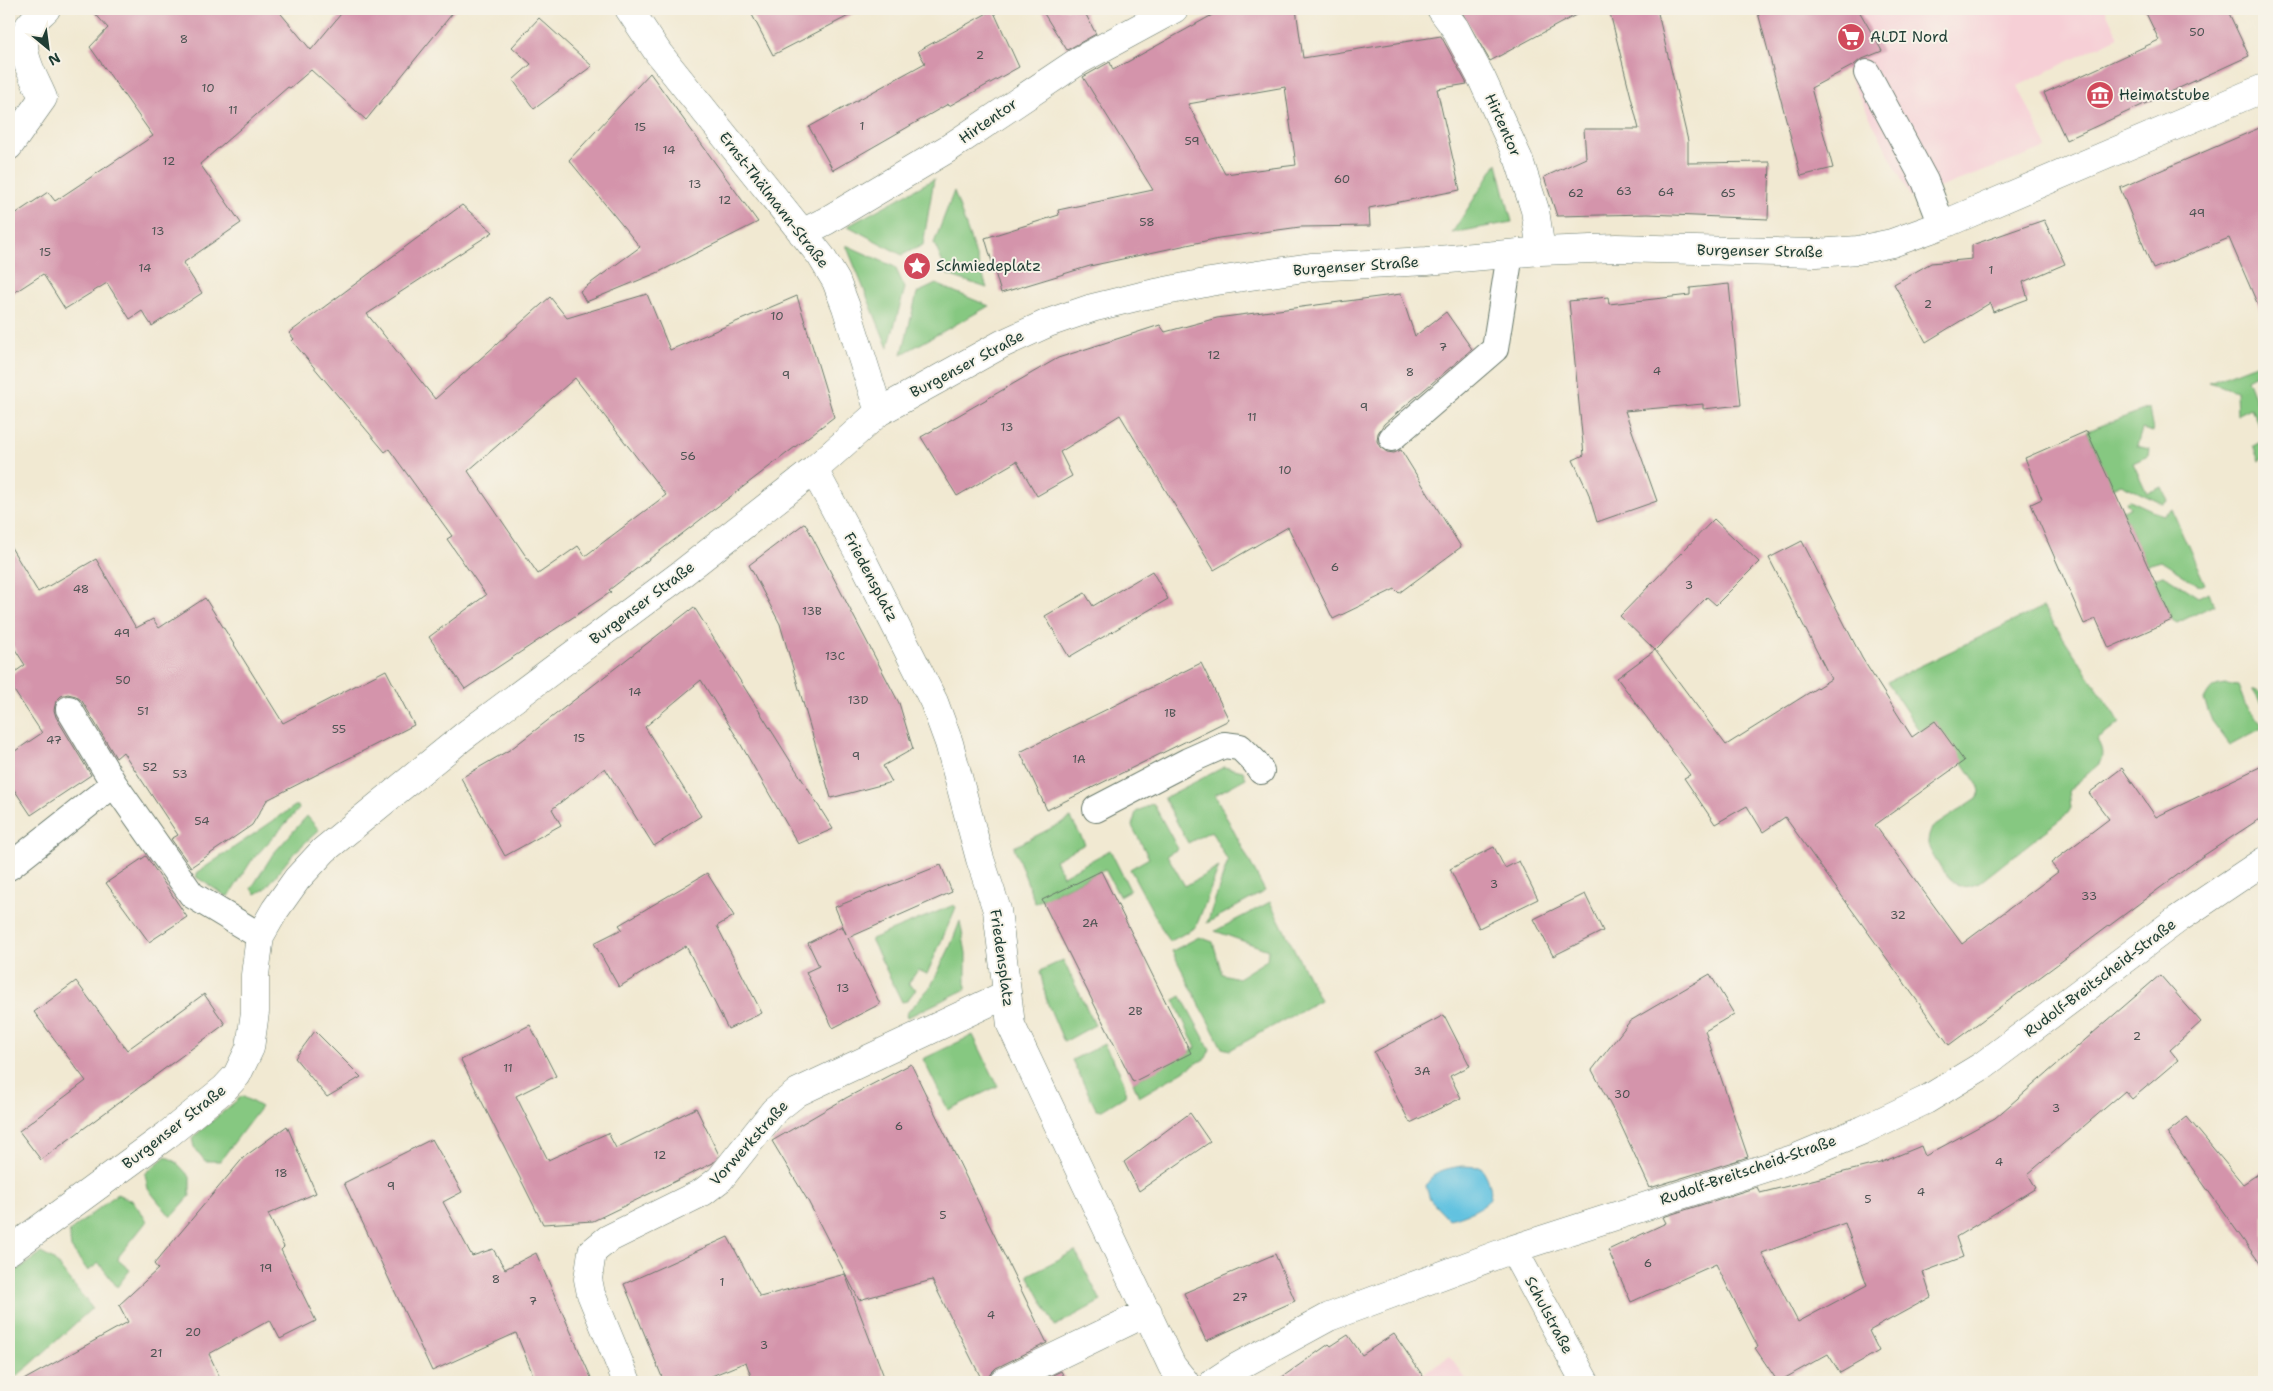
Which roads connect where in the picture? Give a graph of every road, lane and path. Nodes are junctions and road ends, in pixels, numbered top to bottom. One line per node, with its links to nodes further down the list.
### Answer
1 (46, 9): 7 (street)
2 (629, 9): 9 (street, Ernst-Thälmann-Straße)
3 (1174, 9): 9 (street, Hirtentor)
4 (1441, 9): 10 (street, Hirtentor)
5 (1867, 74): 8 (lane)
6 (2264, 88): 8 (street, Burgenser Straße)
7 (9, 146)
8 (1942, 225): 10 (street, Burgenser Straße)
9 (802, 233): 12 (street, Ernst-Thälmann-Straße)
10 (1541, 251): 11 (street, Burgenser Straße)
11 (1510, 254): 12 (street, Burgenser Straße); 13 (lane)
12 (879, 412): 14 (street, Burgenser Straße)
13 (1392, 438)
14 (814, 470): 21 (street, Burgenser Straße); 22 (street, Friedensplatz)
15 (69, 709): 17 (lane)
16 (1261, 771): 18 (lane)
17 (114, 784): 20 (lane); 21 (lane)
18 (1096, 809)
19 (2264, 861): 23 (street, Rudolf-Breitscheid-Straße)
20 (9, 867)
21 (260, 936): 24 (street, Burgenser Straße)
22 (1007, 994): 25 (street, Friedensplatz); 26 (street, Vorwerkstraße)
23 (1513, 1248): 29 (street, Rudolf-Breitscheid-Straße); 30 (street, Schulstraße)
24 (9, 1251)
25 (1148, 1312): 27 (street); 28 (street, Friedensplatz)
26 (627, 1382)
27 (1003, 1382)
28 (1185, 1382)
29 (1214, 1382)
30 (1585, 1382)

